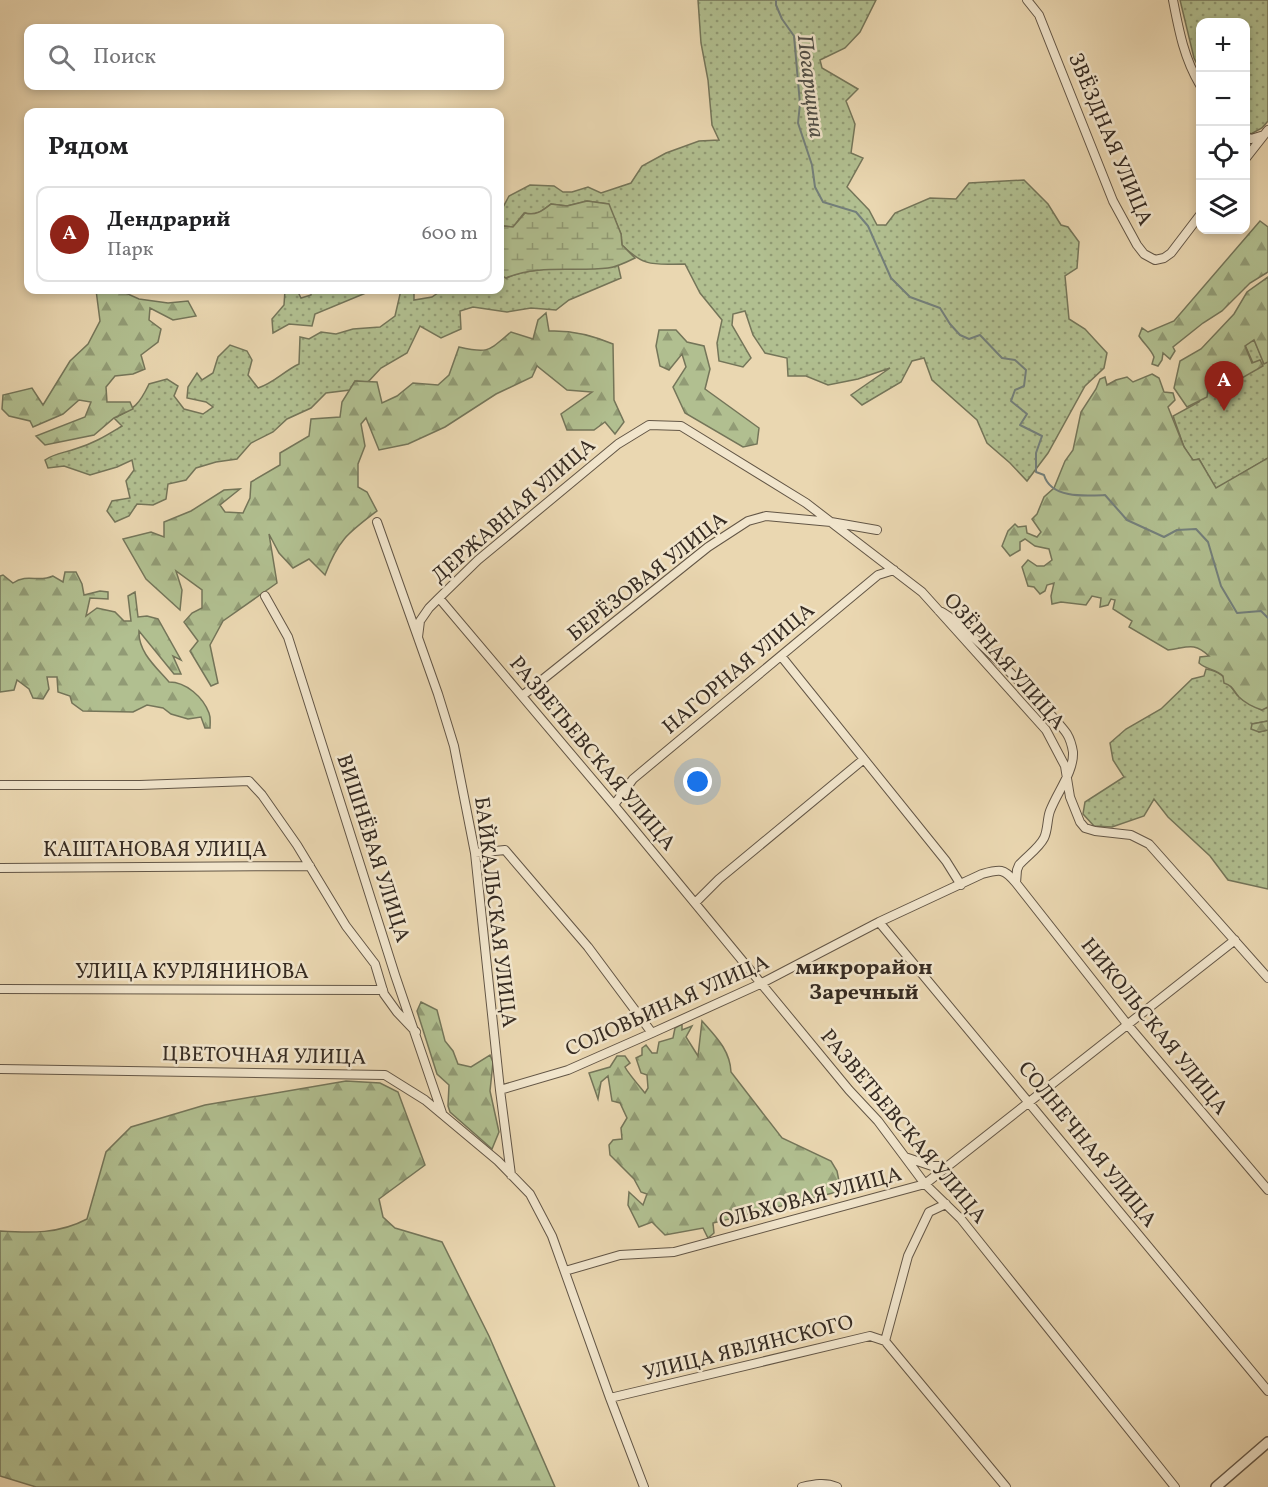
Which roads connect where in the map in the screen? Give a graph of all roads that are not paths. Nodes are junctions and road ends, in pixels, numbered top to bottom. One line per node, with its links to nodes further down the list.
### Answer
1 (1027, 0): 7 (street, ЗВЁЗДНАЯ УЛИЦА)
2 (1173, 0): 3 (street)
3 (1196, 78)
4 (1266, 132): 5 (street); 6 (street)
5 (1250, 139)
6 (1250, 152)
7 (1196, 220)
8 (649, 425): 10 (street, ОЗЁРНАЯ УЛИЦА); 14 (street, ДЕРЖАВНАЯ УЛИЦА)
9 (377, 522): 16 (street, БАЙКАЛЬСКАЯ УЛИЦА)
10 (831, 522): 11 (street, БЕРЁЗОВАЯ УЛИЦА); 12 (street, ОЗЁРНАЯ УЛИЦА); 18 (street, БЕРЁЗОВАЯ УЛИЦА)
11 (878, 530)
12 (894, 570): 15 (street, ОЗЁРНАЯ УЛИЦА); 17 (street, НАГОРНАЯ УЛИЦА)
13 (265, 596): 36 (street, ВИШНЁВАЯ УЛИЦА)
14 (439, 598): 16 (street, ДЕРЖАВНАЯ УЛИЦА); 18 (street, РАЗВЕТЬЕВСКАЯ УЛИЦА)
15 (938, 610): 20 (street, ОЗЁРНАЯ УЛИЦА); 20 (street)
16 (418, 637): 23 (street, БАЙКАЛЬСКАЯ УЛИЦА)
17 (781, 656): 19 (street); 22 (street, НАГОРНАЯ УЛИЦА)
18 (522, 696): 22 (street, РАЗВЕТЬЕВСКАЯ УЛИЦА)
19 (864, 759): 27 (street); 28 (street)
20 (1067, 776): 26 (street); 30 (street, ОЗЁРНАЯ УЛИЦА)
21 (0, 785): 24 (street)
22 (614, 805): 28 (street, РАЗВЕТЬЕВСКАЯ УЛИЦА)
23 (475, 853): 37 (street); 39 (street, БАЙКАЛЬСКАЯ УЛИЦА)
24 (310, 866): 25 (street, КАШТАНОВАЯ УЛИЦА); 34 (street)
25 (0, 868)
26 (1016, 883): 27 (street, СОЛОВЬИНАЯ УЛИЦА); 35 (street, НИКОЛЬСКАЯ УЛИЦА)
27 (961, 885): 29 (street, СОЛОВЬИНАЯ УЛИЦА)
28 (695, 903): 32 (street, РАЗВЕТЬЕВСКАЯ УЛИЦА)
29 (879, 922): 32 (street, СОЛОВЬИНАЯ УЛИЦА); 40 (street, СОЛНЕЧНАЯ УЛИЦА)
30 (1235, 940): 31 (street, ОЗЁРНАЯ УЛИЦА); 35 (street, ОЛЬХОВАЯ УЛИЦА)
31 (1268, 978)
32 (760, 984): 37 (street, СОЛОВЬИНАЯ УЛИЦА); 42 (street, РАЗВЕТЬЕВСКАЯ УЛИЦА)
33 (0, 989): 34 (street, УЛИЦА КУРЛЯНИНОВА)
34 (383, 990): 36 (street)
35 (1127, 1024): 40 (street, ОЛЬХОВАЯ УЛИЦА); 46 (street, НИКОЛЬСКАЯ УЛИЦА)
36 (416, 1032): 41 (street, ВИШНЁВАЯ УЛИЦА)
37 (652, 1033): 39 (street, СОЛОВЬИНАЯ УЛИЦА)
38 (0, 1069): 41 (street, ЦВЕТОЧНАЯ УЛИЦА)
39 (500, 1090): 44 (street, БАЙКАЛЬСКАЯ УЛИЦА)
40 (1029, 1101): 43 (street, ОЛЬХОВАЯ УЛИЦА); 50 (street, СОЛНЕЧНАЯ УЛИЦА)
41 (442, 1115): 44 (street, ЦВЕТОЧНАЯ УЛИЦА)
42 (905, 1157): 43 (street); 45 (street, РАЗВЕТЬЕВСКАЯ УЛИЦА)
43 (946, 1166): 45 (street, ОЛЬХОВАЯ УЛИЦА)
44 (511, 1174): 48 (street, ЦВЕТОЧНАЯ УЛИЦА)
45 (925, 1184): 47 (street, РАЗВЕТЬЕВСКАЯ УЛИЦА); 48 (street, ОЛЬХОВАЯ УЛИЦА)
46 (1268, 1190)
47 (946, 1204): 49 (street); 57 (street, РАЗВЕТЬЕВСКАЯ УЛИЦА)
48 (565, 1271): 51 (street, ЦВЕТОЧНАЯ УЛИЦА)
49 (885, 1341): 51 (street, УЛИЦА ЯВЛЯНСКОГО); 56 (street, УЛИЦА ЯВЛЯНСКОГО)
50 (1268, 1391)
51 (610, 1398): 53 (street, ЦВЕТОЧНАЯ УЛИЦА)
52 (1268, 1442): 58 (street)
53 (644, 1487)
54 (802, 1487): 55 (street)
55 (837, 1487)
56 (1006, 1487)
57 (1176, 1487)
58 (1216, 1487)

